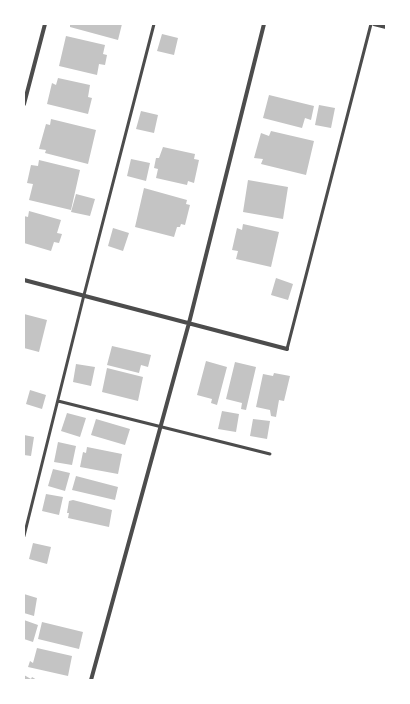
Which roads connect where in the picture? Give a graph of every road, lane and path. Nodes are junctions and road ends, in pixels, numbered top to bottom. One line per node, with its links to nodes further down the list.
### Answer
1 (45, 24): 7 (street)
2 (154, 24): 10 (lane)
3 (264, 24): 11 (street)
4 (371, 24): 12 (lane)
5 (374, 24): 6 (street)
6 (386, 27)
7 (26, 86): 8 (street)
8 (24, 104)
9 (24, 280): 10 (street)
10 (84, 295): 11 (street); 13 (lane)
11 (189, 323): 12 (street); 14 (street)
12 (287, 349)
13 (58, 401): 14 (lane); 16 (lane)
14 (161, 426): 15 (lane); 17 (street)
15 (270, 454)
16 (24, 536)
17 (91, 680)

